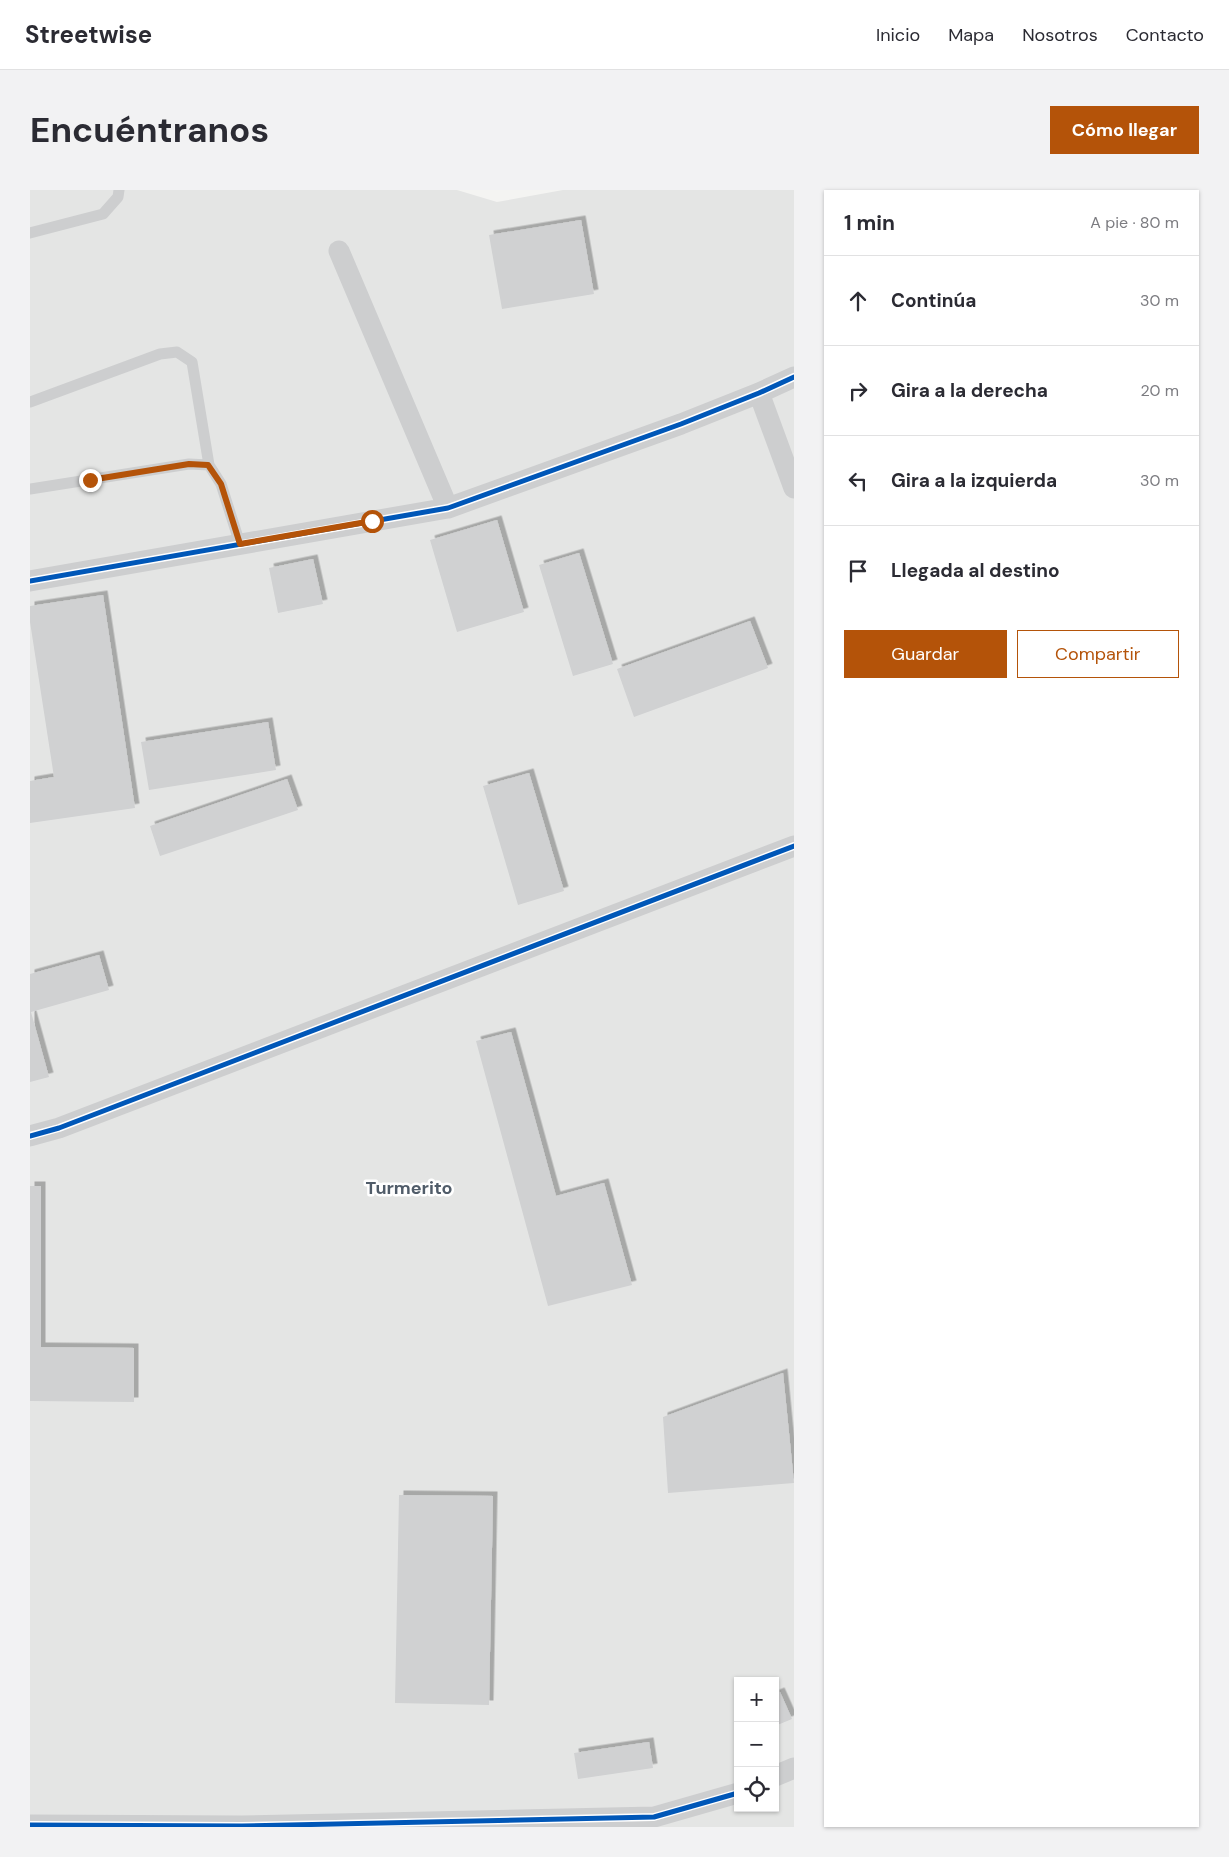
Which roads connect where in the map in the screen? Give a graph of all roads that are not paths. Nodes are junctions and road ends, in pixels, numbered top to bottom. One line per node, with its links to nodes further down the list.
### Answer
1 (119, 190): 2 (lane)
2 (30, 234)
3 (339, 251): 10 (street)
4 (794, 377): 5 (street)
5 (759, 393): 8 (street); 10 (street)
6 (30, 402): 7 (lane)
7 (208, 465): 9 (lane); 11 (lane)
8 (794, 488)
9 (30, 489)
10 (448, 508): 11 (street)
11 (240, 544): 12 (street)
12 (30, 581)
13 (794, 846): 14 (street)
14 (30, 1136)
15 (794, 1768): 16 (street)
16 (779, 1774)
17 (734, 1794): 18 (street)
18 (30, 1825)

